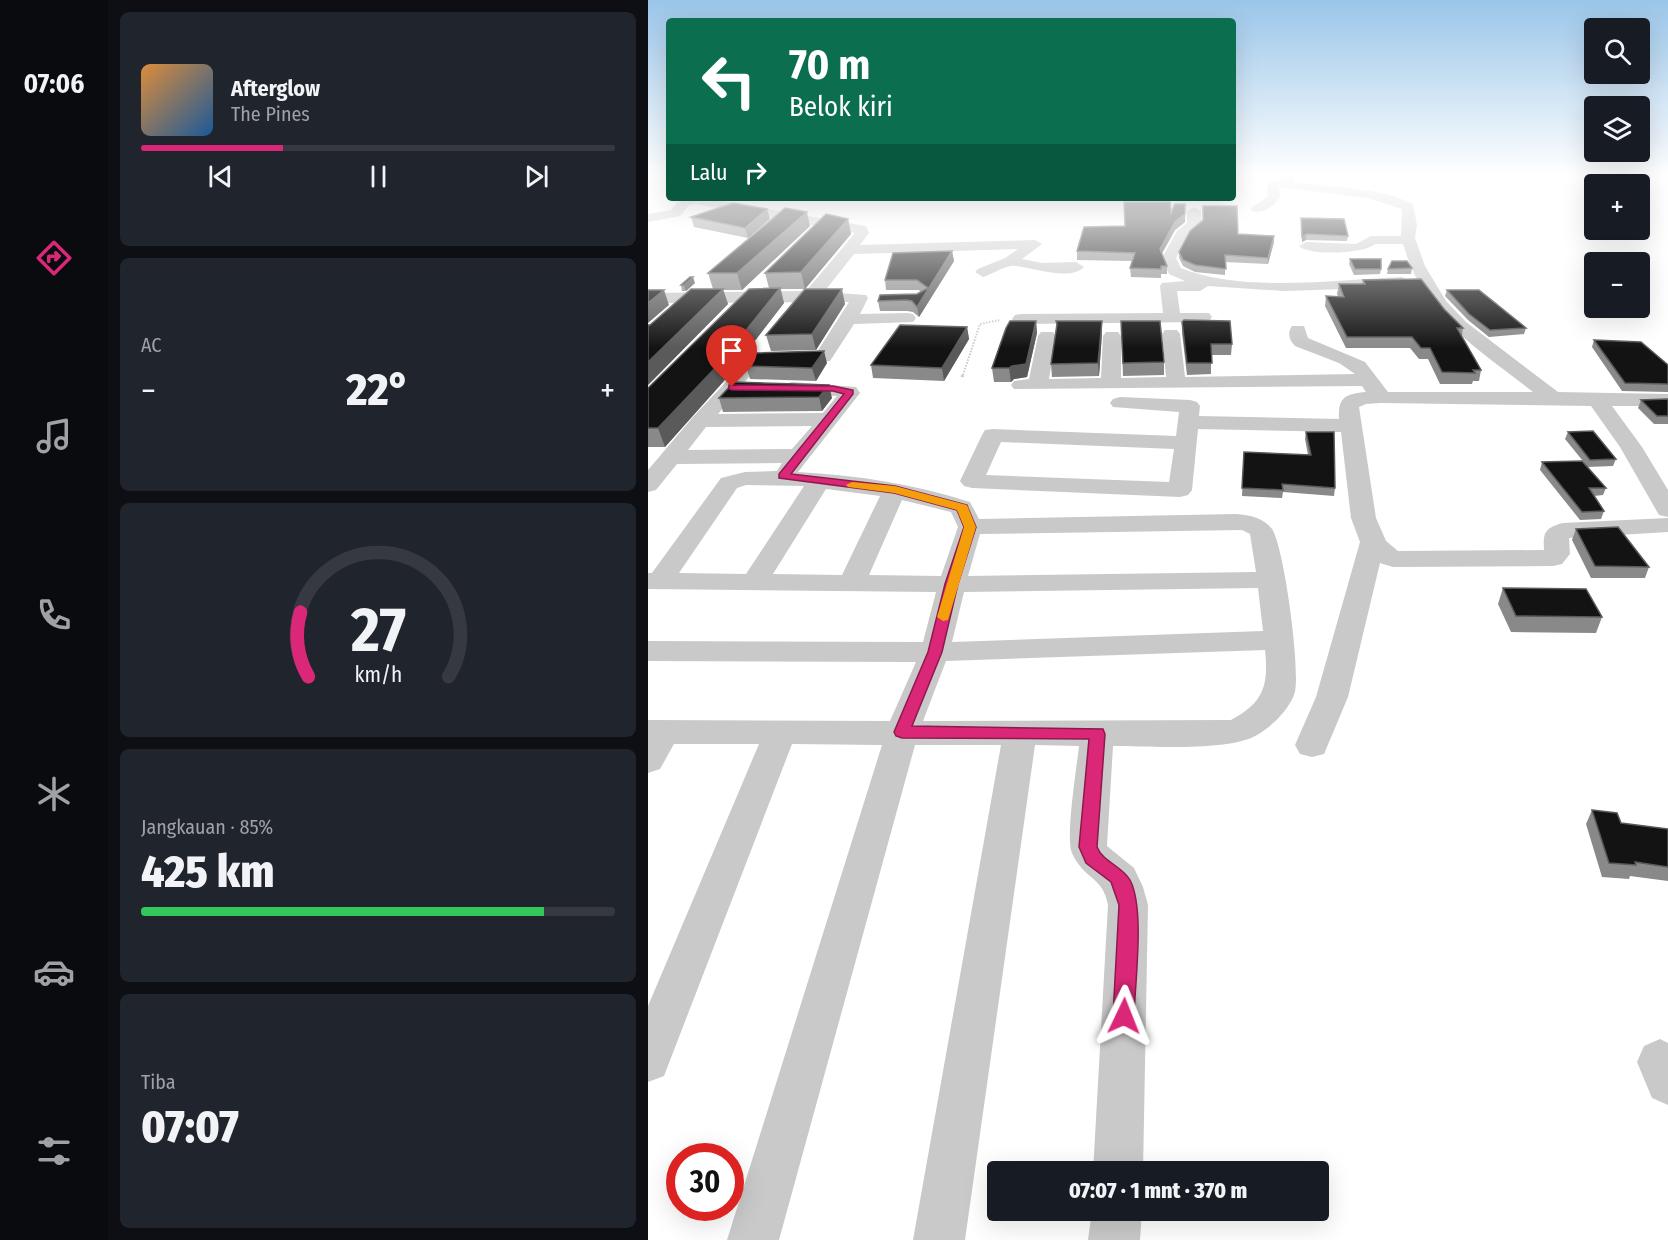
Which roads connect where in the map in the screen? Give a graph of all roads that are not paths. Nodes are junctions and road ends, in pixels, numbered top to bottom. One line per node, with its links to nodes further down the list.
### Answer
1 (815, 233): 5 (street)
2 (860, 233): 8 (street)
3 (1183, 233): 15 (street)
4 (1409, 233): 6 (street)
5 (809, 239)
6 (1409, 240): 7 (street); 13 (street)
7 (1306, 246)
8 (847, 250): 9 (street); 16 (street)
9 (1010, 261): 10 (street); 11 (street)
10 (1076, 267)
11 (983, 272)
12 (768, 280): 19 (street)
13 (1425, 281): 15 (street); 38 (street)
14 (706, 283): 18 (street)
15 (1220, 285): 27 (street)
16 (806, 296): 19 (street); 21 (street); 25 (street)
17 (648, 298): 18 (street)
18 (689, 298): 19 (street); 20 (street)
19 (746, 298): 22 (street)
20 (673, 312)
21 (788, 314)
22 (730, 315)
23 (1203, 317): 27 (street)
24 (907, 318): 25 (street)
25 (849, 319): 32 (street)
26 (1021, 319): 27 (street)
27 (1171, 326): 34 (street)
28 (1298, 330): 33 (street)
29 (1047, 336): 35 (street)
30 (1112, 336): 35 (street)
31 (766, 341): 32 (street)
32 (752, 359): 36 (street)
33 (1370, 380): 34 (street); 37 (street)
34 (1176, 383): 35 (street)
35 (1111, 384)
36 (732, 387): 42 (street); 43 (street)
37 (1382, 397): 38 (street); 44 (street)
38 (1553, 398): 39 (street)
39 (1597, 400): 40 (street); 51 (street)
40 (1668, 400)
41 (1120, 403): 45 (street)
42 (829, 419): 43 (street); 47 (street)
43 (700, 422): 46 (street)
44 (1349, 426): 45 (street); 54 (street)
45 (1187, 433): 45 (street)
46 (671, 457): 47 (street); 49 (street)
47 (791, 466): 48 (street); 55 (street)
48 (819, 482): 50 (street); 58 (street)
49 (648, 485)
50 (895, 490): 53 (street); 57 (street)
51 (1664, 498)
52 (1668, 525): 54 (street)
53 (970, 527): 56 (street); 59 (street)
54 (1373, 541): 68 (street)
55 (654, 580): 58 (street)
56 (1271, 580): 59 (street); 60 (street)
57 (853, 581): 58 (street); 59 (street)
58 (755, 582)
59 (951, 584): 62 (street)
60 (1279, 640): 62 (street); 66 (street)
61 (648, 651): 62 (street)
62 (935, 652): 63 (street)
63 (902, 732): 64 (street); 65 (street); 72 (street)
64 (780, 733): 67 (street); 69 (street)
65 (1020, 733): 66 (street); 73 (street)
66 (1097, 734): 70 (street)
67 (653, 741)
68 (1312, 745)
69 (648, 1060)
70 (1118, 1161)
71 (1116, 1221): 74 (street)
72 (753, 1240)
73 (939, 1240)
74 (1114, 1240)

